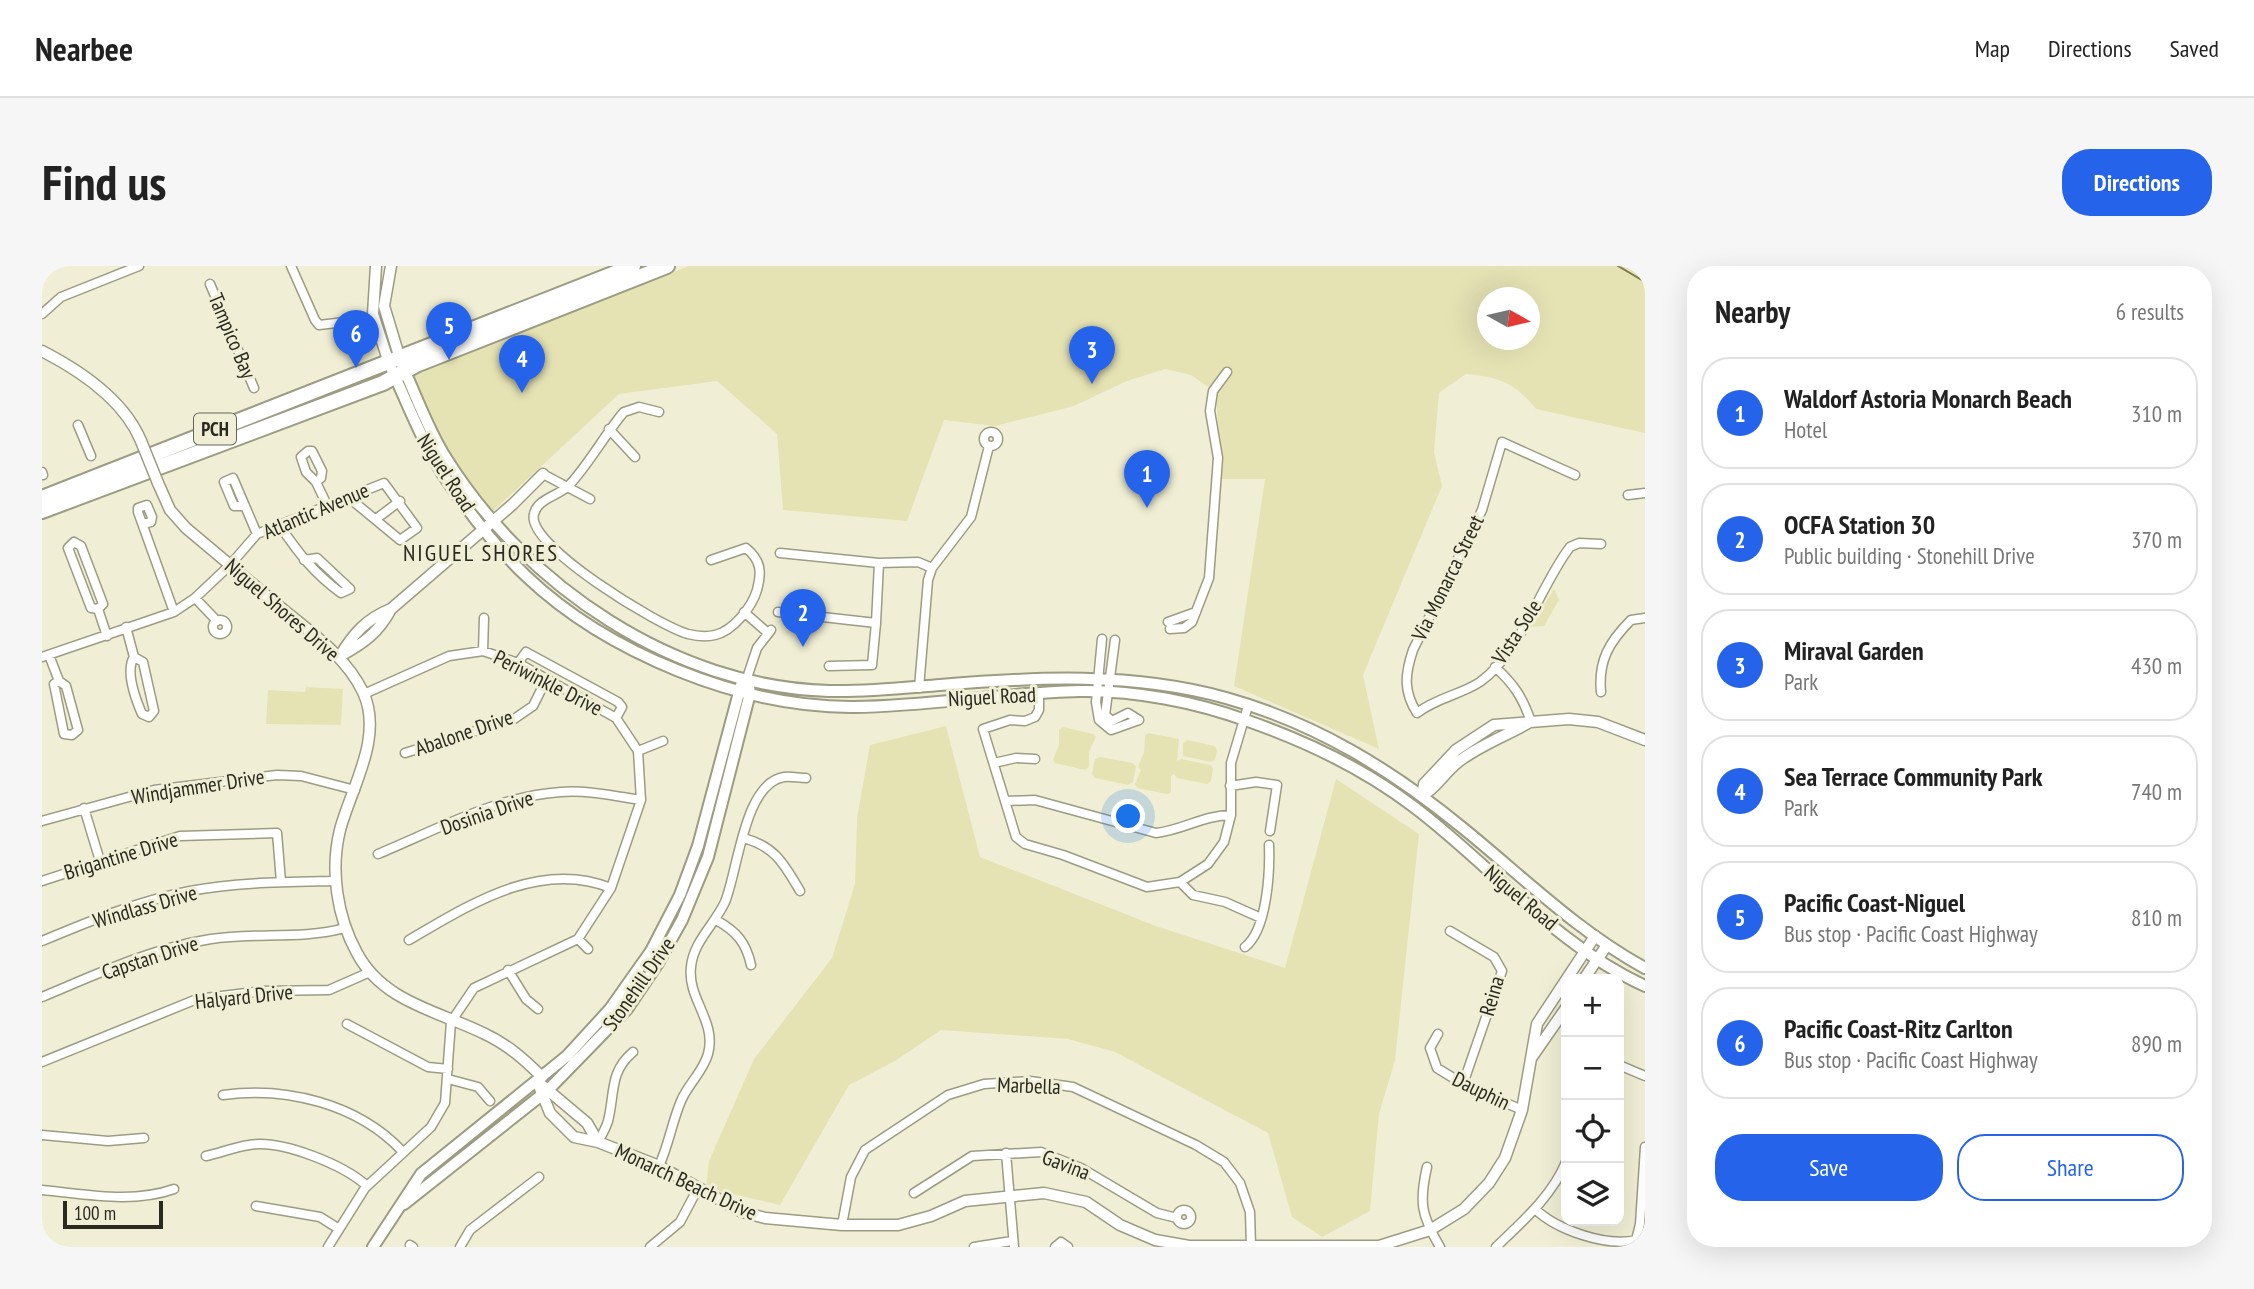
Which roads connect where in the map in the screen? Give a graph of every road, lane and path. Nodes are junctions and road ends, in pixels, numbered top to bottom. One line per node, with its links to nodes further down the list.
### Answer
1 (139, 266): 9 (street)
2 (291, 266): 10 (street)
3 (376, 266): 12 (street)
4 (391, 266): 12 (street)
5 (633, 266): 8 (highway, PCH)
6 (667, 266): 8 (highway, PCH)
7 (210, 284): 14 (street, Tampico Bay)
8 (596, 287): 12 (highway, PCH)
9 (42, 314)
10 (345, 321)
11 (42, 351): 44 (street, Niguel Shores Drive, bridge)
12 (397, 367): 28 (highway, PCH); 33 (highway, PCH); 36 (main road, Niguel Road)
13 (1227, 372): 55 (street)
14 (254, 388)
15 (659, 411): 17 (street)
16 (78, 425): 19 (street)
17 (609, 429): 20 (street); 24 (street)
18 (989, 446): 45 (street)
19 (91, 456)
20 (635, 457)
21 (542, 474): 24 (street); 36 (street)
22 (1575, 475): 79 (street, Via Monarca Street)
23 (316, 482): 31 (street)
24 (567, 487): 29 (street); 49 (street)
25 (1645, 493): 26 (street)
26 (1628, 495)
27 (348, 497): 30 (street, Atlantic Avenue); 31 (street, Atlantic Avenue); 34 (street)
28 (42, 498)
29 (590, 499)
30 (400, 501): 34 (street); 34 (street, Atlantic Avenue)
31 (327, 505): 37 (street, Atlantic Avenue)
32 (245, 506): 38 (street)
33 (42, 511)
34 (376, 519)
35 (143, 524): 48 (street)
36 (488, 525): 62 (street); 68 (main road, Niguel Road); 72 (main road, Niguel Road)
37 (280, 526): 38 (street, Atlantic Avenue); 41 (street)
38 (257, 534): 44 (street, Atlantic Avenue)
39 (1601, 544): 66 (street, Vista Sole)
40 (780, 553): 43 (street)
41 (304, 560): 41 (street)
42 (711, 560): 49 (street)
43 (879, 563): 45 (street); 54 (street)
44 (230, 565): 46 (street, Atlantic Avenue); 62 (street, Niguel Shores Drive)
45 (932, 568): 71 (street)
46 (195, 598): 48 (street, Atlantic Avenue); 53 (street)
47 (98, 609): 47 (street); 57 (street)
48 (174, 612): 56 (street, Atlantic Avenue)
49 (744, 612): 68 (street, Stonehill Drive)
50 (778, 612): 54 (street)
51 (484, 618): 60 (street)
52 (1645, 618): 73 (street)
53 (217, 621)
54 (876, 623): 65 (street)
55 (1169, 626)
56 (126, 627): 57 (street, Atlantic Avenue); 63 (street)
57 (107, 636): 61 (street, Atlantic Avenue)
58 (1102, 639): 69 (street)
59 (1115, 640): 69 (street)
60 (483, 651): 64 (street, Periwinkle Drive); 76 (street, Periwinkle Drive)
61 (46, 656): 70 (street)
62 (340, 656): 76 (street, Niguel Shores Drive)
63 (134, 657): 63 (street)
64 (518, 663): 67 (street, Periwinkle Drive); 80 (street)
65 (829, 666)
66 (1495, 667): 79 (street, Vista Sole); 82 (street)
67 (547, 678): 80 (street, Periwinkle Drive); 88 (street, Abalone Drive)
68 (747, 678): 71 (main road, Niguel Road); 72 (main road, Stonehill Drive); 74 (main road, Stonehill Drive)
69 (1103, 679): 71 (main road, Niguel Road); 75 (street); 78 (main road, Niguel Road)
70 (59, 681): 70 (street)
71 (919, 688)
72 (737, 689): 74 (main road, Niguel Road); 147 (main road, Stonehill Drive)
73 (1601, 692)
74 (750, 693): 77 (main road, Niguel Road); 149 (main road, Stonehill Drive)
75 (1102, 693): 75 (street); 77 (main road, Niguel Road); 81 (main road, Niguel Road)
76 (364, 694): 93 (street, Niguel Shores Drive)
77 (1039, 694): 90 (street)
78 (1248, 706): 81 (street); 94 (main road, Niguel Road)
79 (1417, 713)
80 (616, 718): 87 (street, Periwinkle Drive)
81 (1244, 720): 92 (street); 97 (main road, Niguel Road)
82 (1531, 722): 83 (street); 84 (street); 86 (street)
83 (1470, 739): 86 (street); 94 (street)
84 (1645, 740)
85 (663, 741): 87 (street)
86 (1478, 748): 94 (street)
87 (638, 751): 95 (street)
88 (405, 753)
89 (1035, 758): 90 (street)
90 (994, 764): 96 (street)
91 (806, 778): 102 (street)
92 (1230, 786): 99 (street); 101 (street)
93 (355, 790): 98 (street, Windjammer Drive); 107 (street, Niguel Shores Drive)
94 (1422, 796): 97 (main road); 116 (main road, Niguel Road)
95 (641, 800): 104 (street, Dosinia Drive); 110 (street)
96 (1005, 801): 99 (street); 109 (street)
97 (1413, 806): 123 (main road, Niguel Road)
98 (84, 808): 100 (street, Windjammer Drive); 105 (street)
99 (1231, 815): 109 (street)
100 (42, 821)
101 (1270, 831)
102 (743, 838): 111 (street); 113 (street)
103 (1269, 845): 112 (street)
104 (378, 854)
105 (100, 861): 106 (street, Brigantine Drive); 108 (street, Brigantine Drive)
106 (42, 881)
107 (334, 881): 108 (street, Windlass Drive); 114 (street, Niguel Shores Drive)
108 (281, 882): 119 (street, Windlass Drive)
109 (1180, 882): 112 (street)
110 (611, 888): 117 (street); 118 (street)
111 (800, 891)
112 (1261, 918): 121 (street)
113 (716, 920): 125 (street); 161 (street)
114 (345, 929): 128 (street, Niguel Shores Drive); 131 (street, Capstan Drive)
115 (1450, 931): 148 (street, Reina)
116 (1595, 936): 120 (main road, Niguel Road); 123 (street, Monarch Beach Drive)
117 (578, 939): 122 (street); 127 (street)
118 (409, 940)
119 (42, 941)
120 (1607, 945): 124 (street); 126 (main road, Niguel Road)
121 (1245, 947)
122 (588, 949)
123 (1586, 950): 124 (main road, Niguel Road); 133 (street, Monarch Beach Drive)
124 (1598, 958): 129 (street); 130 (main road, Niguel Road)
125 (751, 965)
126 (1645, 968)
127 (508, 970): 132 (street); 135 (street)
128 (370, 972): 135 (street, Niguel Shores Drive); 142 (street, Halyard Drive)
129 (1587, 974)
130 (1645, 986)
131 (42, 997)
132 (538, 1009)
133 (1544, 1013): 136 (street); 141 (street, Monarch Beach Drive)
134 (1561, 1016): 136 (street, Monarch Beach Drive)
135 (451, 1021): 139 (street, Niguel Shores Drive); 144 (street)
136 (1558, 1021): 141 (street, Monarch Beach Drive)
137 (347, 1024): 144 (street)
138 (1438, 1034): 148 (street, Dauphin)
139 (507, 1046): 147 (street, Monarch Beach Drive)
140 (633, 1052): 155 (street)
141 (1530, 1060): 152 (street, Monarch Beach Drive)
142 (42, 1062)
143 (1624, 1067): 145 (street)
144 (448, 1069): 146 (street)
145 (1645, 1076)
146 (448, 1079): 151 (street); 157 (street)
147 (539, 1080): 149 (street, Monarch Beach Drive); 171 (main road, Stonehill Drive)
148 (1463, 1084): 152 (street, Dauphin)
149 (545, 1092): 155 (street, Monarch Beach Drive); 155 (street, Monarch Beach Drive); 171 (main road, Stonehill Drive)
150 (223, 1095): 157 (street)
151 (489, 1101)
152 (1522, 1110): 176 (street, Monarch Beach Drive)
153 (42, 1135): 154 (street)
154 (144, 1138)
155 (598, 1142): 161 (street, Monarch Beach Drive)
156 (1645, 1147): 172 (street)
157 (402, 1151): 164 (street)
158 (1006, 1153): 168 (street, Gavina); 169 (street); 173 (street, Gavina)
159 (206, 1156): 164 (street)
160 (1566, 1163): 172 (street)
161 (659, 1166): 167 (street, Monarch Beach Drive)
162 (1427, 1167): 176 (street)
163 (539, 1177): 183 (street)
164 (367, 1186): 175 (street)
165 (174, 1189): 166 (street)
166 (42, 1190)
167 (697, 1190): 174 (street, Monarch Beach Drive); 184 (street)
168 (914, 1194)
169 (1009, 1194): 174 (street, Monarch Beach Drive); 177 (street); 179 (street, Monarch Beach Drive)
170 (256, 1206): 175 (street)
171 (398, 1208): 182 (main road, Stonehill Drive)
172 (1535, 1209): 190 (street)
173 (1177, 1218)
174 (842, 1225): 179 (street, Marbella)
175 (339, 1229): 181 (street)
176 (1430, 1230): 188 (street, Monarch Beach Drive); 189 (street)
177 (1013, 1244): 185 (street)
178 (42, 1246): 180 (street)
179 (1251, 1246): 188 (street, Monarch Beach Drive)
180 (51, 1247)
181 (328, 1247)
182 (373, 1247)
183 (460, 1247)
184 (650, 1247)
185 (974, 1247)
186 (1055, 1247): 187 (street)
187 (1068, 1247)
188 (1321, 1247)
189 (1440, 1247)
190 (1496, 1247)

